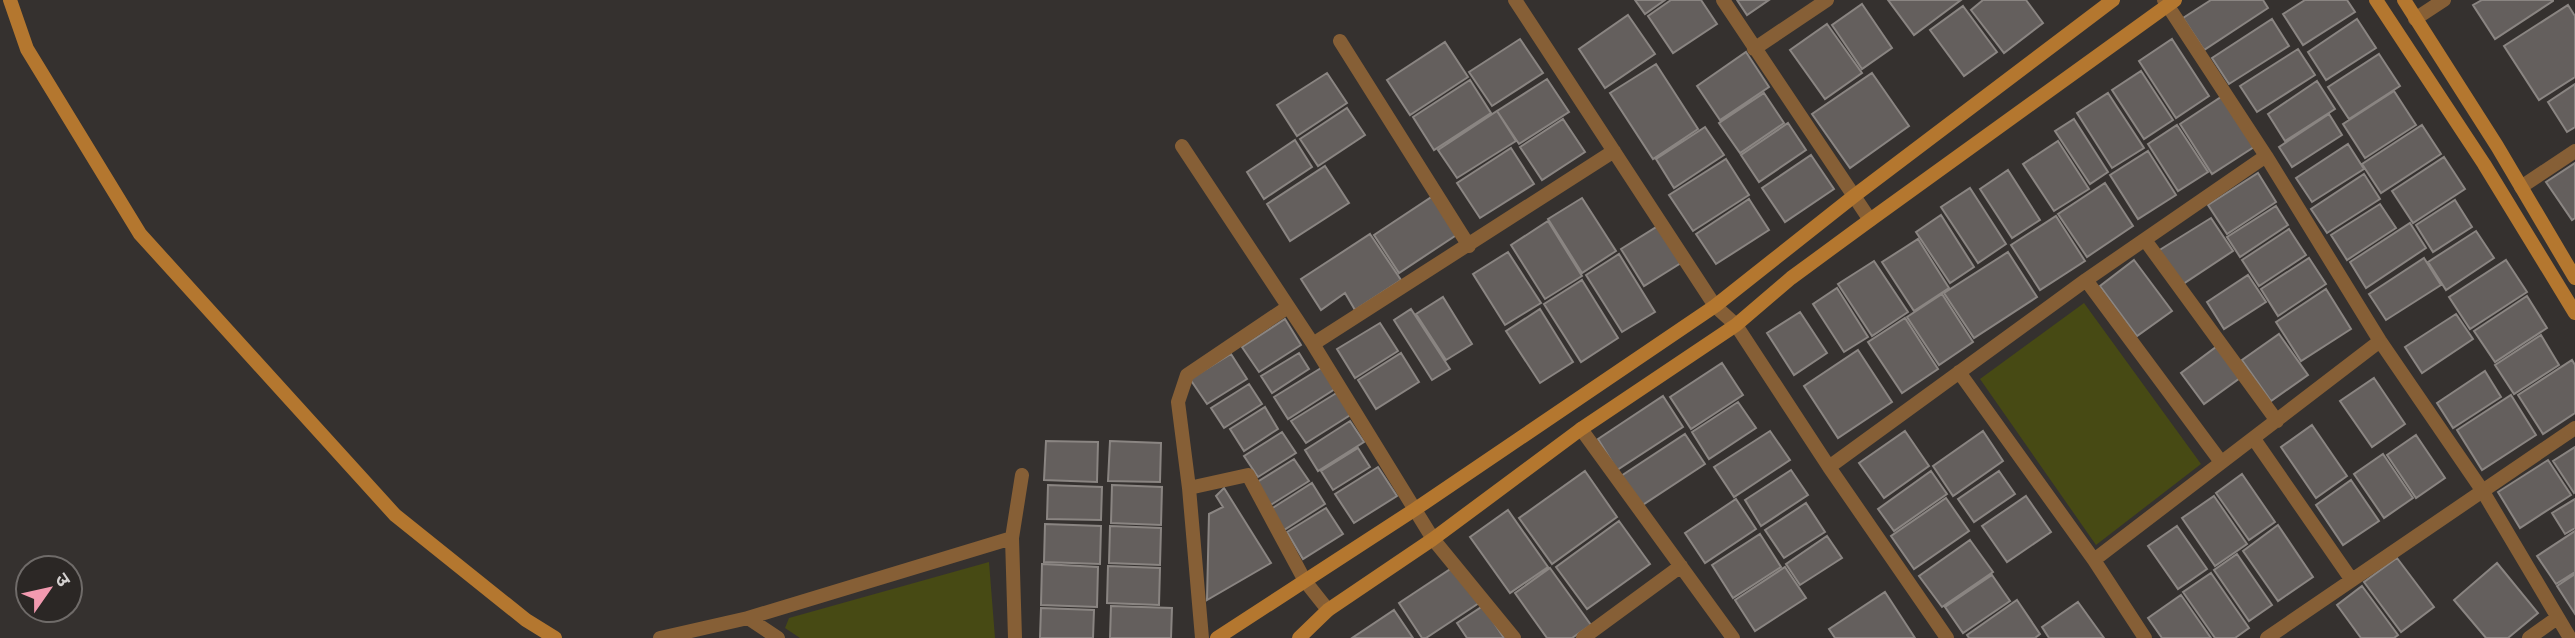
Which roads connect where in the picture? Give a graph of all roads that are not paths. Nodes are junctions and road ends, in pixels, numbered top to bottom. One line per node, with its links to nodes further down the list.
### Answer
1 (10, 0): 50 (street)
2 (1516, 0): 14 (street)
3 (1723, 0): 12 (street)
4 (1827, 0): 12 (street)
5 (2113, 0): 18 (street)
6 (2376, 0): 26 (street)
7 (2404, 0): 10 (street)
8 (2444, 0): 10 (street)
9 (2169, 2): 16 (street); 19 (street)
10 (2415, 19): 17 (street)
11 (1340, 41): 21 (street)
12 (1755, 49): 18 (street)
13 (1182, 146): 25 (street)
14 (1614, 151): 21 (street); 24 (street)
15 (2575, 152): 17 (street)
16 (2266, 156): 20 (street); 28 (street)
17 (2521, 187): 22 (street)
18 (1854, 196): 19 (street); 24 (street)
19 (1870, 220): 27 (street)
20 (2145, 240): 23 (street); 31 (street)
21 (1469, 246): 29 (street)
22 (2575, 278)
23 (2086, 280): 30 (street); 35 (street)
24 (1715, 306): 27 (street); 40 (street)
25 (1288, 307): 29 (street); 38 (street)
26 (2575, 313)
27 (1736, 325): 33 (street); 36 (street)
28 (2380, 341): 31 (street); 39 (street)
29 (1313, 344): 40 (street)
30 (1959, 372): 36 (street); 43 (street)
31 (2277, 421): 34 (street)
32 (2575, 428): 39 (street)
33 (1581, 429): 42 (street); 44 (street)
34 (2254, 439): 35 (street); 45 (street)
35 (2221, 462): 43 (street)
36 (1829, 467): 60 (street)
37 (1022, 475): 41 (street)
38 (1189, 488): 46 (street); 54 (street)
39 (2483, 490): 45 (street); 49 (street)
40 (1414, 510): 42 (street); 46 (street)
41 (1012, 538): 48 (street); 53 (street)
42 (1433, 539): 47 (street); 57 (street)
43 (2094, 560): 61 (street)
44 (1681, 566): 58 (street); 59 (street)
45 (2351, 579): 62 (street)
46 (1305, 581): 47 (street); 55 (street)
47 (1328, 610): 56 (street)
48 (748, 618): 51 (street); 52 (street)
49 (2557, 618): 63 (street); 64 (street)
50 (555, 638)
51 (660, 638)
52 (778, 638)
53 (1015, 638)
54 (1202, 638)
55 (1217, 638)
56 (1299, 638)
57 (1514, 638)
58 (1583, 638)
59 (1733, 638)
60 (1947, 638)
61 (2145, 638)
62 (2267, 638)
63 (2529, 638)
64 (2570, 638)

